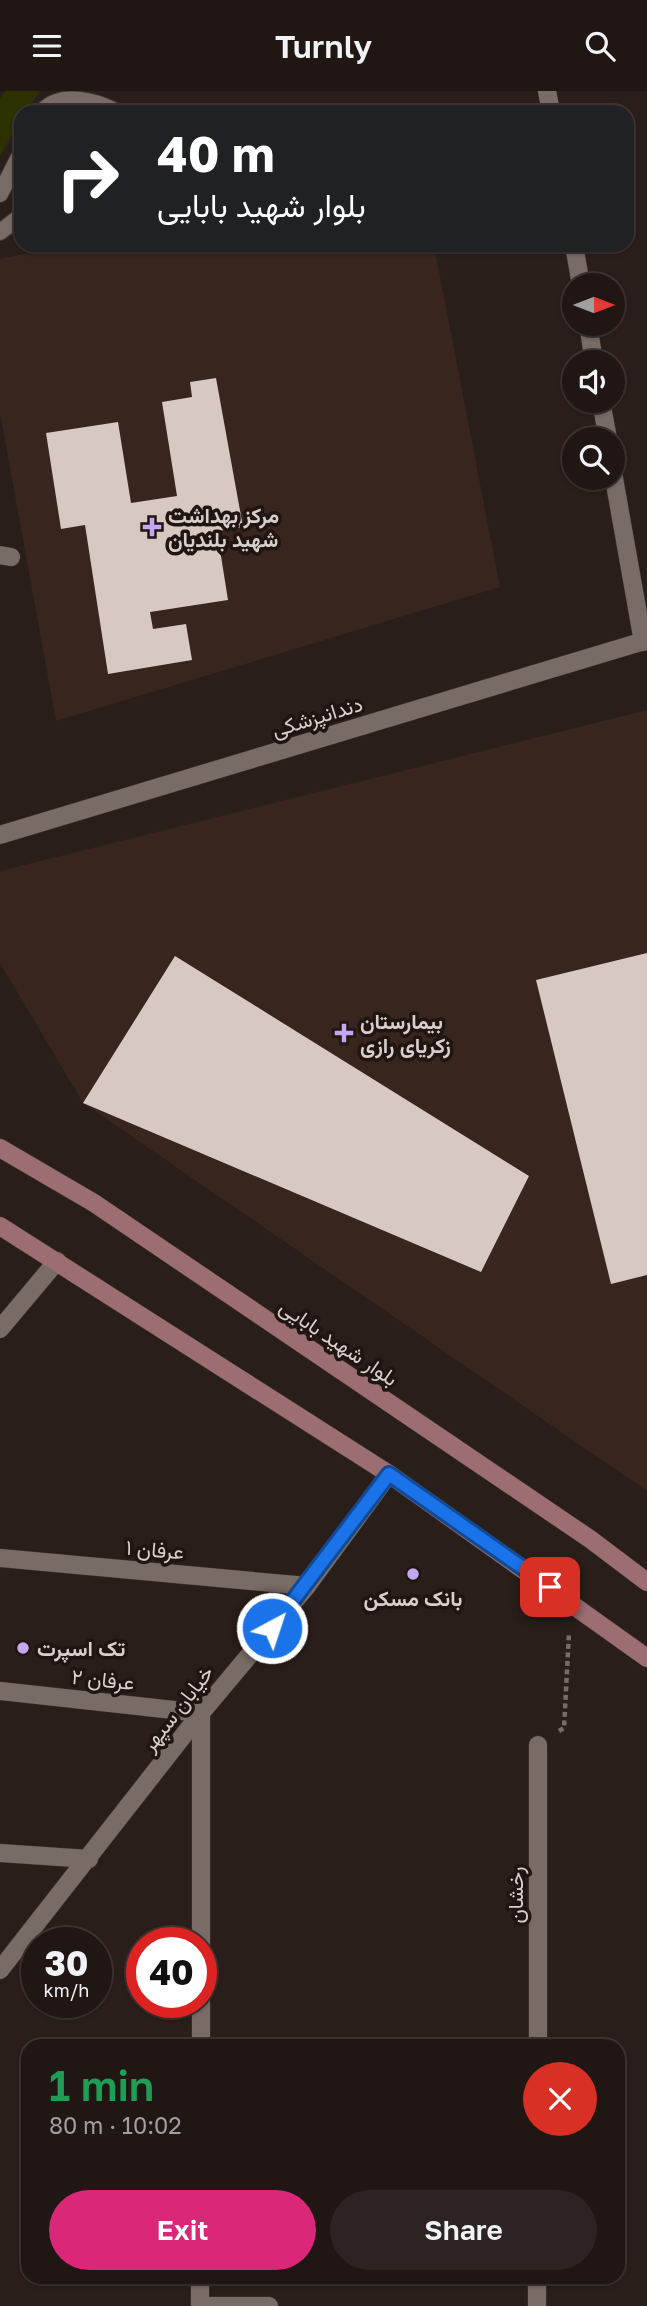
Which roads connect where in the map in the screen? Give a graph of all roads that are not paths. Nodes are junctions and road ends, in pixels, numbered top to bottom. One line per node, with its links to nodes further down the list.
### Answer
1 (48, 105): 2 (lane)
2 (104, 105)
3 (14, 167): 4 (lane)
4 (0, 194)
5 (14, 221): 6 (lane)
6 (0, 232)
7 (575, 252): 8 (street)
8 (579, 273)
9 (616, 490): 10 (street)
10 (645, 641): 11 (street, دندانپزشکی)
11 (0, 835)
12 (0, 1147): 18 (main road, بلوار شهید بابایی)
13 (0, 1226): 14 (main road)
14 (57, 1261): 15 (street); 16 (main road)
15 (0, 1329)
16 (389, 1474): 19 (street, خیابان سپهر); 20 (main road)
17 (0, 1558): 19 (street, عرفان ۱)
18 (647, 1582)
19 (307, 1586): 22 (street, خیابان سپهر)
20 (647, 1658)
21 (0, 1691): 22 (street, عرفان ۲)
22 (201, 1713): 25 (street, خیابان سپهر); 26 (street)
23 (538, 1745): 30 (street, رخشان)
24 (0, 1853): 25 (street)
25 (89, 1859): 27 (street, خیابان سپهر)
26 (201, 1927)
27 (0, 1970)
28 (201, 2018): 29 (street)
29 (201, 2039)
30 (538, 2039)
31 (200, 2284): 33 (street)
32 (537, 2284): 35 (street)
33 (200, 2306): 34 (street)
34 (269, 2306)
35 (537, 2306)

